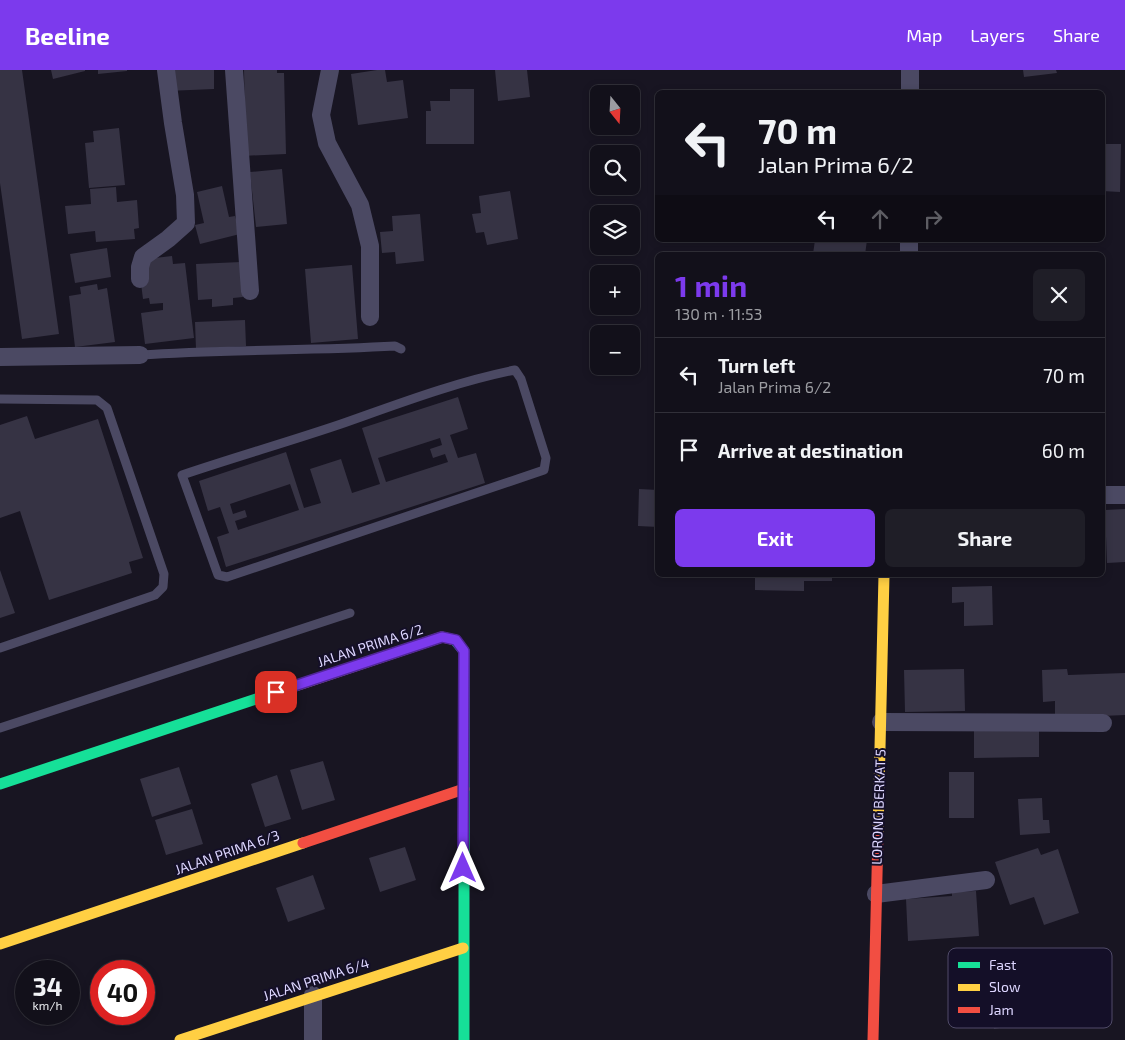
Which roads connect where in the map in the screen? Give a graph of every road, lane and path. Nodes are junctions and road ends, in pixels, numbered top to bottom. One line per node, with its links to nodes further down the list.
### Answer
1 (166, 70): 6 (street)
2 (234, 70): 7 (street)
3 (330, 70): 8 (street)
4 (910, 70): 5 (street)
5 (910, 90)
6 (140, 279)
7 (250, 291)
8 (370, 317)
9 (401, 349): 10 (lane)
10 (140, 355): 11 (street)
11 (0, 357)
12 (0, 399): 18 (lane)
13 (182, 475): 13 (lane)
14 (1105, 495): 15 (street)
15 (1125, 495)
16 (884, 577): 19 (street, LORONG BERKAT 5)
17 (350, 613): 21 (lane)
18 (0, 648)
19 (881, 722): 20 (street); 25 (street, LORONG BERKAT 5)
20 (1103, 724)
21 (0, 728)
22 (0, 784): 23 (street, JALAN PRIMA 6/2)
23 (464, 789): 26 (street, JALAN PRIMA 6/3); 27 (street, JALAN PRIMA 6/2)
24 (986, 880): 25 (street)
25 (876, 894): 32 (street, LORONG BERKAT 5)
26 (0, 944)
27 (463, 948): 28 (street, JALAN PRIMA 6/4); 31 (street, JALAN PRIMA 6/2)
28 (313, 995): 29 (street, JALAN PRIMA 6/4); 30 (street)
29 (180, 1040)
30 (313, 1040)
31 (464, 1040)
32 (873, 1040)

